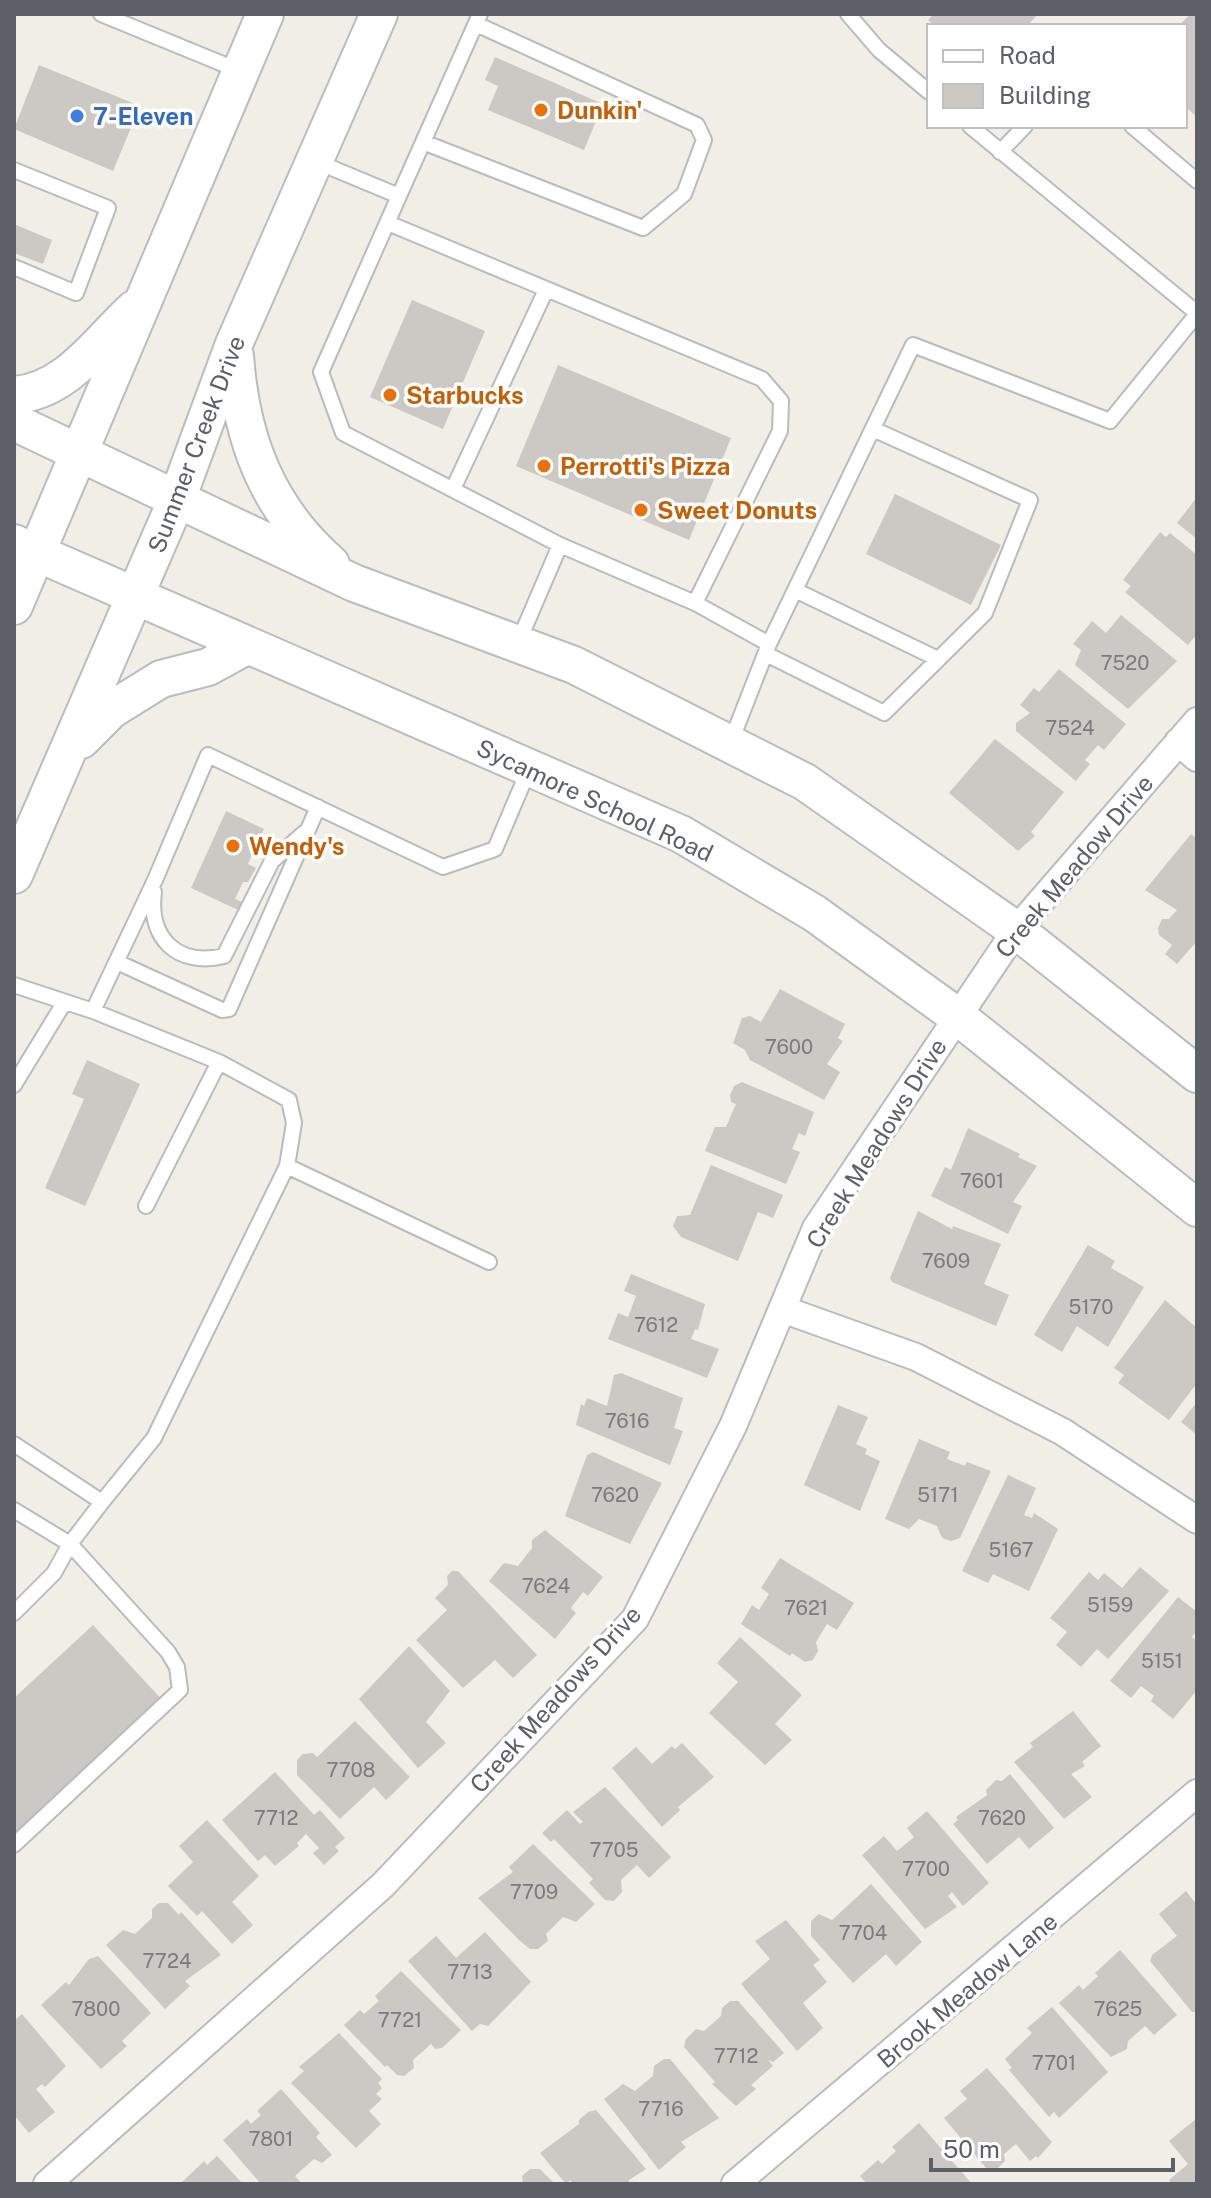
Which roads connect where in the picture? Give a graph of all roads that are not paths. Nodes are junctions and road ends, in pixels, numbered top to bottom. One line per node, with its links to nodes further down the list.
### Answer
1 (101, 14): 7 (lane)
2 (265, 14): 7 (main road)
3 (379, 14): 14 (main road, Summer Creek Drive)
4 (868, 14): 6 (lane)
5 (478, 19): 12 (lane); 12 (lane)
6 (853, 20): 8 (lane)
7 (241, 71): 21 (main road)
8 (927, 90)
9 (972, 128): 13 (lane)
10 (1023, 128): 13 (lane)
11 (1134, 128): 16 (lane)
12 (423, 142): 17 (lane)
13 (1000, 152): 22 (lane)
14 (315, 160): 17 (lane); 23 (main road, Summer Creek Drive)
15 (14, 170): 19 (lane)
16 (1197, 181)
17 (399, 196): 18 (lane)
18 (388, 223): 20 (lane); 28 (lane)
19 (14, 267)
20 (545, 292): 28 (lane); 35 (lane)
21 (144, 300): 24 (main road); 27 (main road)
22 (1197, 314): 26 (lane)
23 (234, 344): 29 (main road, Summer Creek Drive); 32 (main road)
24 (14, 395)
25 (14, 422): 27 (main road)
26 (873, 429): 33 (lane); 40 (lane)
27 (79, 453): 29 (main road); 31 (main road)
28 (453, 489): 30 (lane)
29 (177, 499): 32 (main road); 34 (main road, Summer Creek Drive)
30 (560, 545): 35 (lane); 37 (lane)
31 (25, 548): 34 (main road, Sycamore School Road); 36 (main road)
32 (354, 583): 37 (main road)
33 (795, 590): 39 (lane); 40 (lane)
34 (134, 596): 38 (main road, Sycamore School Road); 44 (main road, Summer Creek Drive)
35 (695, 603): 39 (lane)
36 (14, 606)
37 (517, 644): 42 (main road)
38 (248, 645): 44 (main road); 45 (main road, Sycamore School Road)
39 (767, 649): 40 (lane); 42 (lane)
40 (938, 659)
41 (1197, 721): 43 (street, Creek Meadow Drive)
42 (730, 744): 50 (main road)
43 (1187, 750): 50 (street, Creek Meadow Drive)
44 (65, 756): 48 (main road, Summer Creek Drive)
45 (529, 768): 46 (lane); 55 (main road, Sycamore School Road)
46 (318, 807): 47 (lane); 49 (lane)
47 (308, 830): 49 (lane); 51 (lane)
48 (14, 875)
49 (155, 880): 51 (lane)
50 (1016, 930): 55 (street, Creek Meadow Drive); 57 (main road)
51 (117, 962): 54 (lane)
52 (14, 985): 53 (lane)
53 (64, 1003): 54 (lane); 58 (lane)
54 (93, 1011): 56 (lane)
55 (957, 1016): 61 (main road, Sycamore School Road); 63 (street, Creek Meadows Drive)
56 (219, 1062): 59 (lane); 60 (lane)
57 (1197, 1074)
58 (14, 1085)
59 (287, 1166): 62 (lane); 65 (lane)
60 (146, 1206)
61 (1197, 1208)
62 (489, 1262)
63 (782, 1309): 67 (street); 72 (street, Creek Meadows Drive)
64 (14, 1444): 65 (lane)
65 (102, 1502): 68 (lane)
66 (14, 1510): 68 (lane)
67 (1197, 1520)
68 (70, 1544): 69 (lane); 71 (lane)
69 (14, 1613)
70 (1197, 1793): 73 (street, Brook Meadow Lane)
71 (14, 1845)
72 (47, 2184)
73 (735, 2184)

